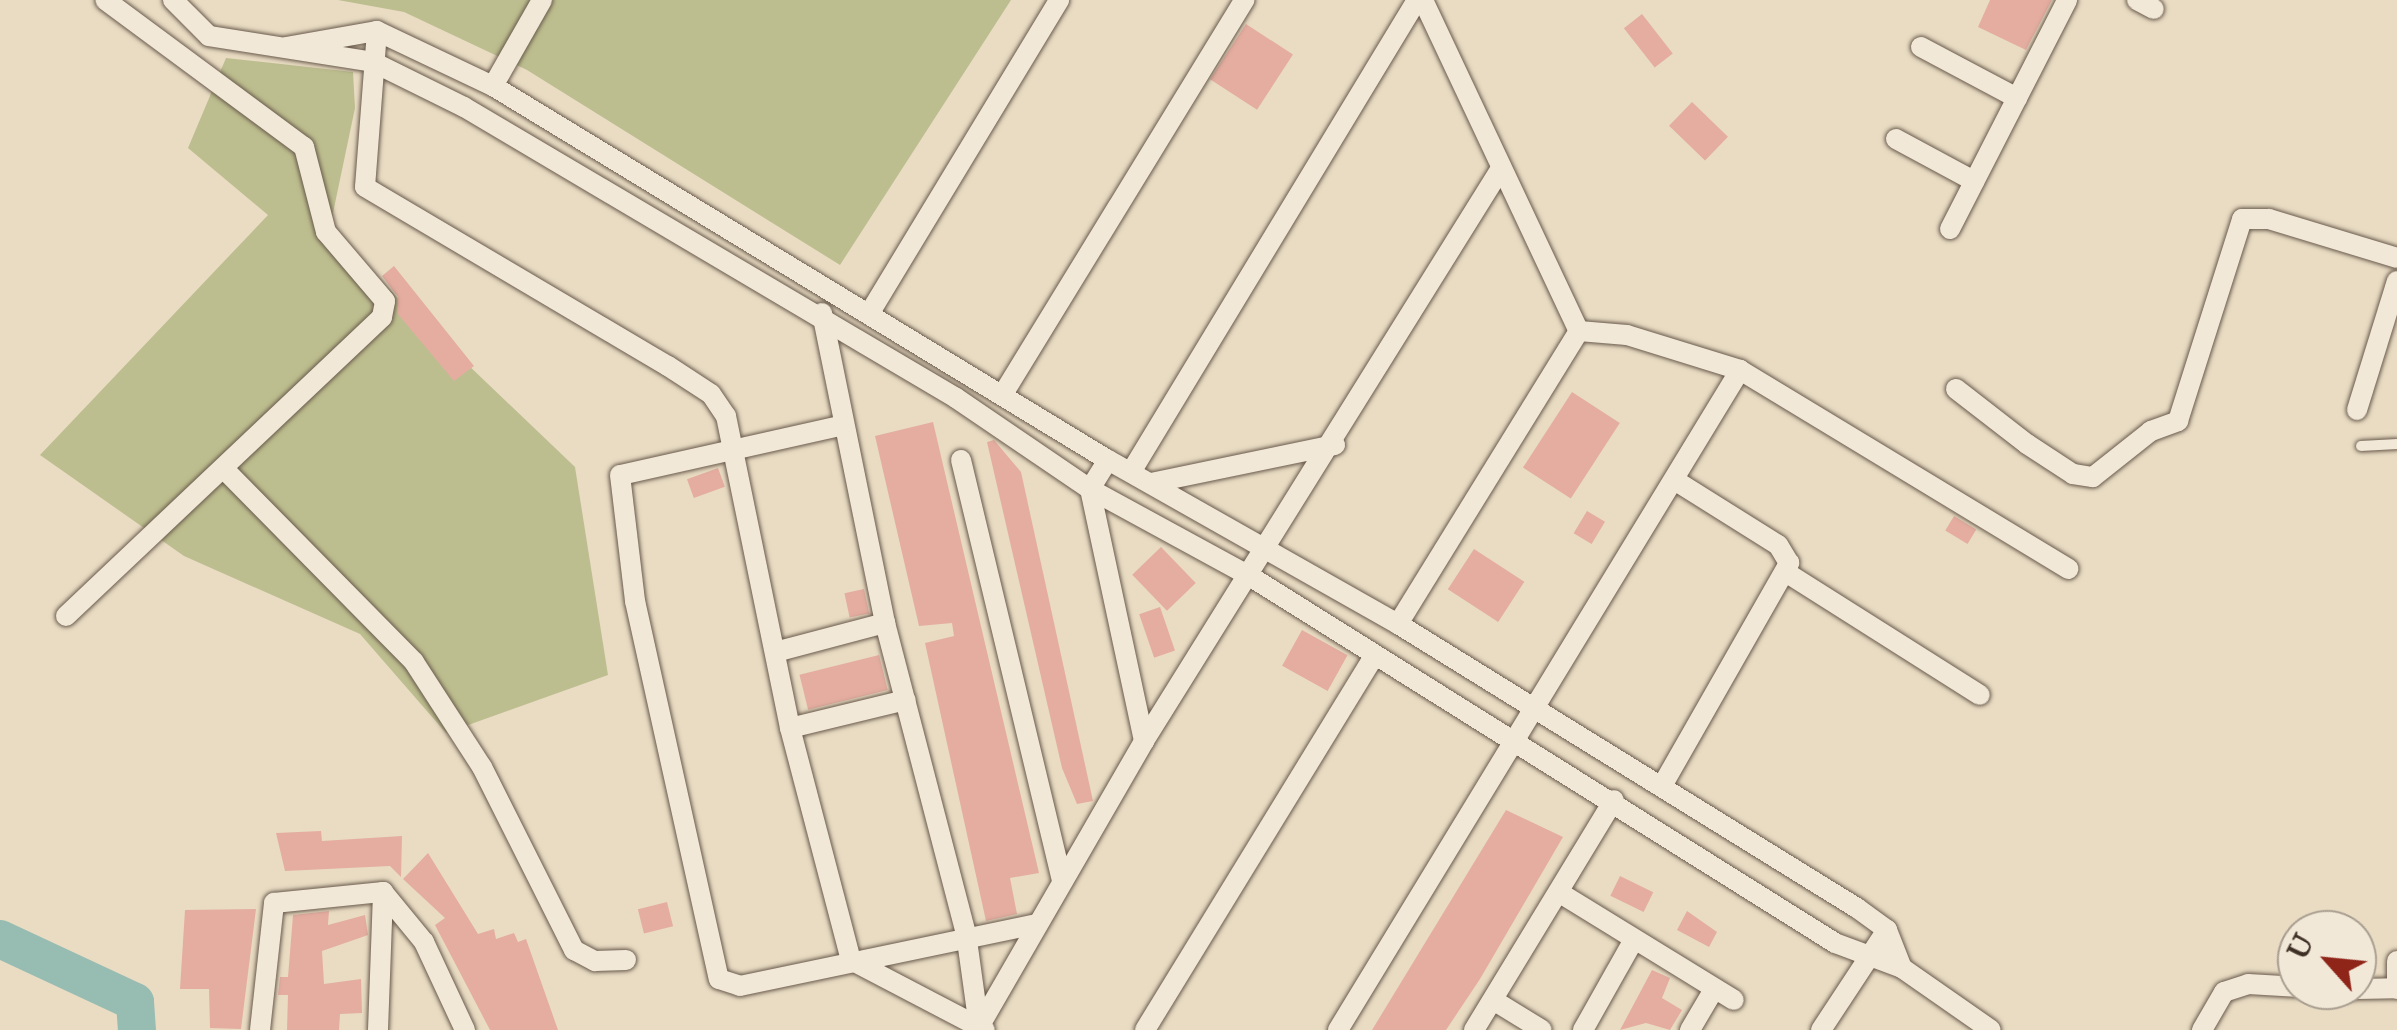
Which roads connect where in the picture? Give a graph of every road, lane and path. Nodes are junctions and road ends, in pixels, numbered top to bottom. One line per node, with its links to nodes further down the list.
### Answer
1 (104, 0): 8 (street)
2 (174, 0): 10 (street)
3 (542, 0): 14 (street)
4 (1058, 0): 23 (street)
5 (1244, 0): 28 (street)
6 (1420, 0): 17 (street); 38 (street)
7 (2067, 0): 15 (street)
8 (146, 28): 10 (street); 37 (street)
9 (377, 31): 12 (street); 13 (street); 14 (street)
10 (209, 36): 12 (street)
11 (1921, 47): 15 (street)
12 (276, 50): 13 (street)
13 (373, 62): 24 (street); 34 (street)
14 (493, 86): 22 (street)
15 (2017, 98): 18 (street)
16 (1896, 139): 18 (street)
17 (1500, 170): 25 (street); 32 (street)
18 (1974, 181): 19 (street)
19 (1950, 229)
20 (2397, 258): 27 (street)
21 (2397, 281): 29 (street)
22 (833, 294): 23 (street); 24 (street)
23 (869, 314): 28 (street)
24 (820, 318): 30 (street); 41 (street)
25 (1580, 330): 26 (street); 48 (street)
26 (1740, 370): 39 (street); 43 (street)
27 (1956, 389)
28 (1003, 394): 36 (street)
29 (2357, 410)
30 (840, 426): 34 (street); 47 (street)
31 (2397, 444): 33 (lane)
32 (1335, 445): 40 (street); 42 (street)
33 (2360, 446)
34 (735, 448): 49 (street); 68 (street)
35 (961, 460): 59 (street)
36 (1108, 460): 38 (street); 41 (street)
37 (223, 468): 46 (street); 67 (street)
38 (1131, 472): 40 (street)
39 (1676, 480): 44 (street); 53 (street)
40 (1152, 484): 42 (street)
41 (1090, 489): 45 (street); 56 (street)
42 (1264, 549): 45 (street); 48 (street)
43 (2068, 569)
44 (1787, 574): 51 (street); 57 (street)
45 (1248, 575): 50 (street); 56 (street)
46 (66, 616)
47 (884, 623): 49 (street); 52 (street)
48 (1398, 624): 53 (street)
49 (779, 652): 54 (street)
50 (1374, 657): 55 (street); 80 (street)
51 (1980, 694)
52 (906, 700): 54 (street); 64 (street)
53 (1532, 707): 55 (street); 57 (street)
54 (790, 728): 68 (street)
55 (1515, 739): 58 (street); 81 (street)
56 (1144, 741): 59 (street)
57 (1662, 786): 63 (street)
58 (1614, 800): 61 (street); 66 (street)
59 (1062, 882): 62 (street)
60 (383, 892): 76 (street); 78 (street); 79 (street)
61 (1560, 893): 65 (street); 74 (street)
62 (1038, 924): 64 (street); 77 (street)
63 (1887, 930): 66 (street); 70 (street)
64 (966, 933): 68 (street); 77 (street)
65 (1632, 943): 73 (street); 84 (street)
66 (1865, 958): 70 (street); 86 (street)
67 (626, 960)
68 (851, 960): 77 (street)
69 (2397, 961): 72 (street)
70 (1902, 968): 87 (street)
71 (2277, 986): 88 (street)
72 (2397, 988)
73 (1712, 991): 75 (street); 85 (street)
74 (1493, 1000): 82 (street); 83 (street)
75 (1734, 1000)
76 (459, 1026)
77 (982, 1028)
78 (260, 1030)
79 (378, 1030)
80 (1146, 1030)
81 (1338, 1030)
82 (1474, 1030)
83 (1542, 1030)
84 (1582, 1030)
85 (1690, 1030)
86 (1821, 1030)
87 (1991, 1030)
88 (2202, 1030)

